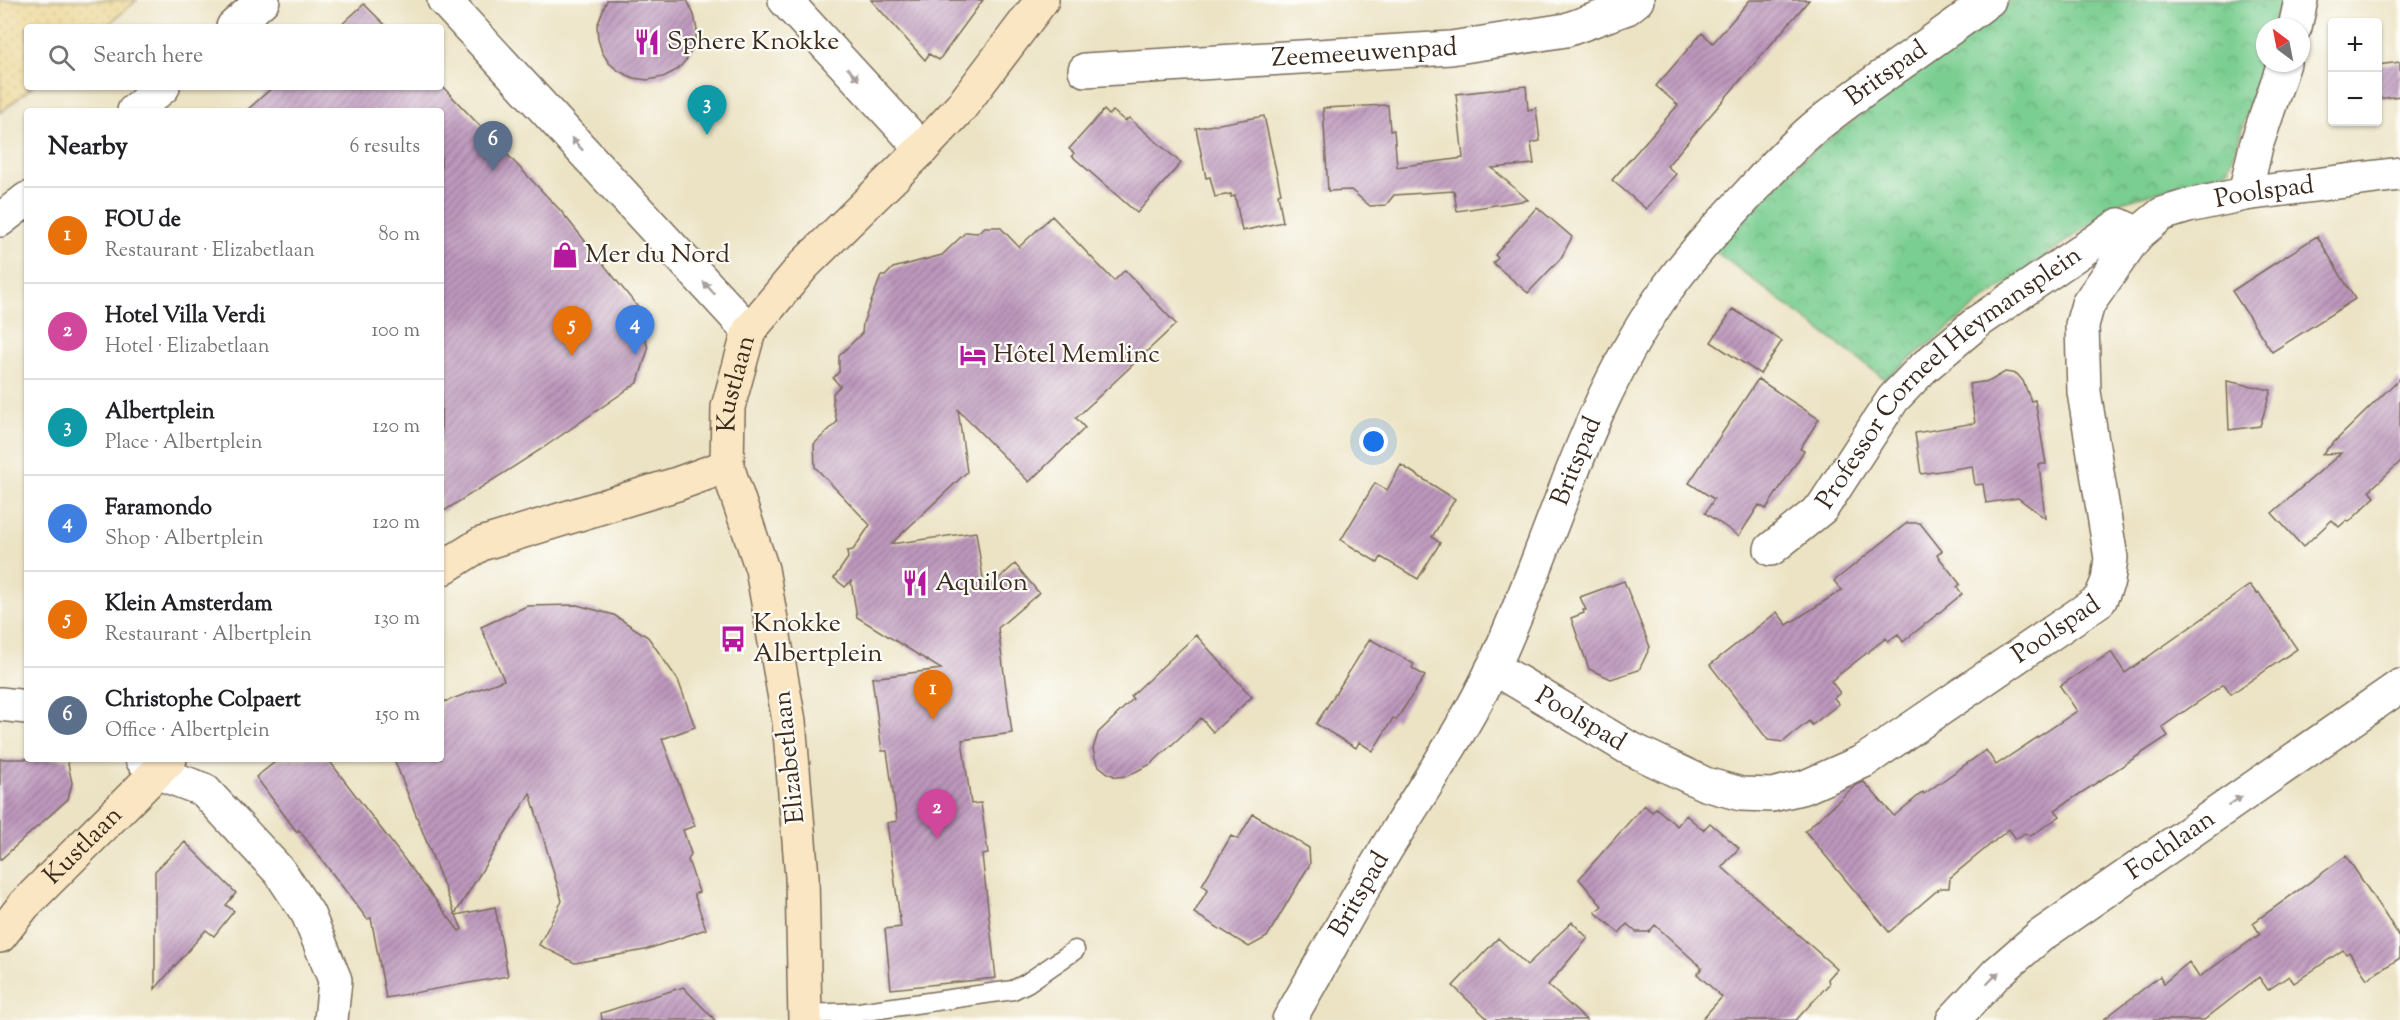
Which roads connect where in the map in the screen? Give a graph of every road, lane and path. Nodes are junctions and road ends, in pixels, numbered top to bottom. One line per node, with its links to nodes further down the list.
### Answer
1 (262, 0): 9 (street)
2 (444, 0): 20 (street, one-way to 2)
3 (785, 0): 14 (street, one-way to 14)
4 (1042, 0): 14 (street, Kustlaan)
5 (1637, 0): 10 (street, Zeemeeuwenpad)
6 (1989, 0): 24 (street, Britspad)
7 (2301, 0): 8 (street)
8 (2297, 18)
9 (235, 24)
10 (1085, 70)
11 (2281, 72): 16 (street)
12 (159, 90): 13 (street)
13 (138, 108)
14 (922, 149): 20 (street, Kustlaan)
15 (2400, 174): 16 (street, Poolspad)
16 (2245, 194): 19 (street, Poolspad)
17 (24, 201): 18 (street)
18 (0, 220)
19 (2138, 234): 22 (street, Professor Corneel Heymansplein); 24 (street, Poolspad)
20 (749, 331): 21 (street, Kustlaan)
21 (727, 466): 23 (street, Kustlaan); 31 (street, Elizabetlaan)
22 (1771, 549)
23 (444, 567)
24 (1492, 669): 33 (street, Britspad)
25 (2400, 686): 34 (street, Fochlaan, one-way to 25)
26 (0, 704): 27 (street)
27 (24, 707)
28 (156, 763): 29 (street, Kustlaan); 32 (street)
29 (0, 936)
30 (1075, 950): 31 (lane)
31 (805, 1017)
32 (331, 1020)
33 (1289, 1020)
34 (1953, 1020)

